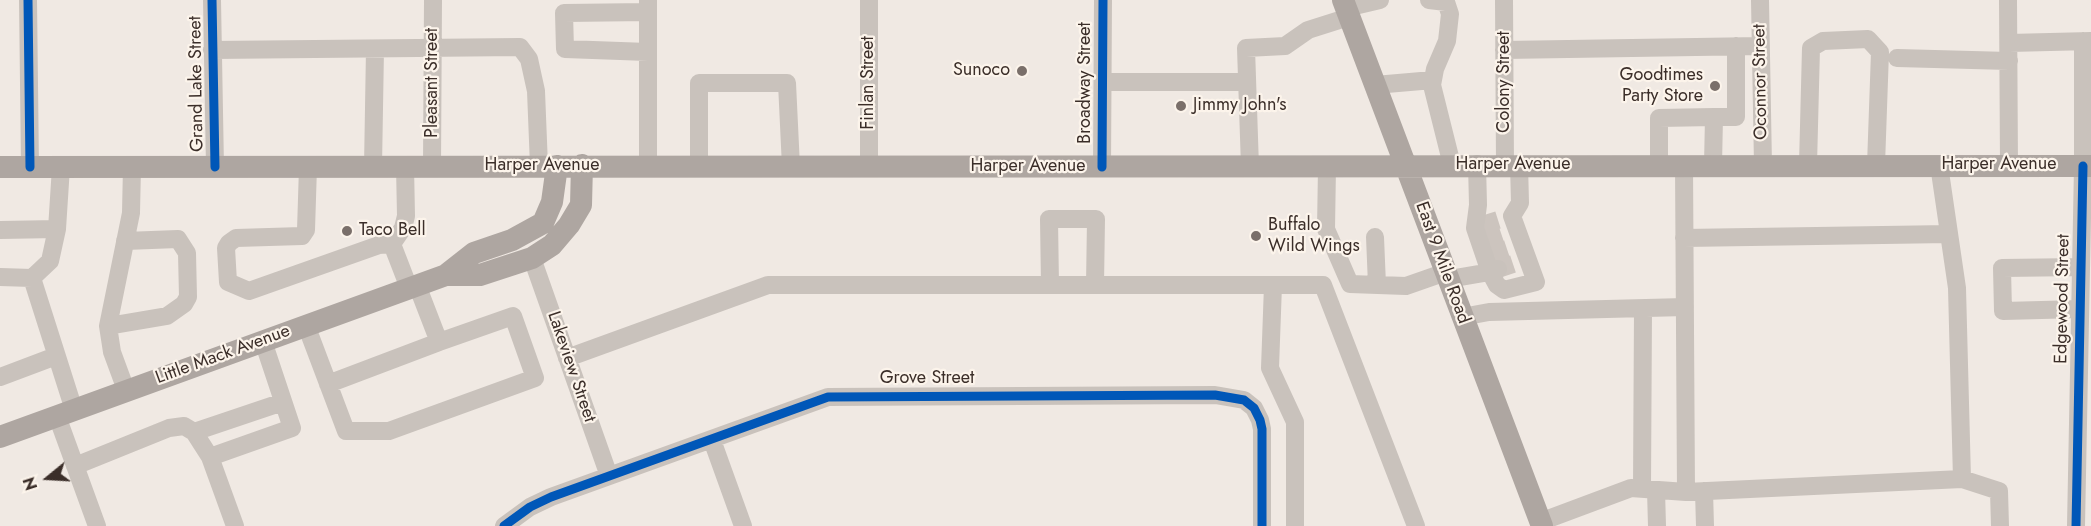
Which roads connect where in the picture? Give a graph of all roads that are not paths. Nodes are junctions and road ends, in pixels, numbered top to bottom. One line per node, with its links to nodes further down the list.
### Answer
1 (28, 0): 48 (street)
2 (212, 0): 18 (street, Grand Lake Street)
3 (433, 0): 17 (street, Pleasant Street)
4 (869, 0): 55 (street, Finlan Street)
5 (1103, 0): 24 (street, Broadway Street)
6 (1380, 0): 12 (street)
7 (1429, 0): 23 (street)
8 (1504, 0): 19 (street, Colony Street)
9 (1760, 0): 15 (street, Oconnor Street)
10 (2008, 0): 21 (street)
11 (648, 6): 20 (street); 20 (street)
12 (1346, 8): 25 (street); 26 (main road, East 9 Mile Road)
13 (2087, 41): 21 (street); 46 (street, Edgewood Street)
14 (1736, 46): 15 (street); 19 (street); 27 (street)
15 (1760, 46): 35 (street, Oconnor Street)
16 (375, 49): 17 (street); 18 (street); 41 (street)
17 (433, 49): 43 (street, Pleasant Street); 44 (street)
18 (212, 50): 50 (street, Grand Lake Street)
19 (1504, 50): 29 (street, Colony Street)
20 (648, 52): 52 (street)
21 (2009, 52): 22 (street); 39 (street)
22 (1897, 58)
23 (1433, 80): 26 (street); 31 (street)
24 (1103, 82): 25 (street); 56 (street, Broadway Street)
25 (1247, 82): 57 (street)
26 (1375, 85): 45 (main road, East 9 Mile Road)
27 (1714, 117): 32 (street); 34 (street)
28 (1477, 164): 29 (main road, Harper Avenue); 31 (main road, Harper Avenue); 65 (street)
29 (1512, 164): 32 (main road, Harper Avenue); 65 (street, Colony Street)
30 (582, 165): 44 (main road, Harper Avenue); 52 (main road, Harper Avenue); 67 (main road, Little Mack Avenue)
31 (1452, 165): 45 (main road, Harper Avenue)
32 (1659, 165): 33 (main road, Harper Avenue)
33 (1684, 165): 34 (main road, Harper Avenue); 63 (street)
34 (1713, 165): 35 (main road, Harper Avenue)
35 (1763, 165): 36 (main road, Harper Avenue)
36 (1808, 165): 37 (main road, Harper Avenue); 37 (street)
37 (1876, 165): 38 (main road, Harper Avenue)
38 (1939, 165): 39 (main road, Harper Avenue); 61 (street)
39 (2009, 165): 46 (main road, Harper Avenue)
40 (132, 166): 49 (main road, Harper Avenue); 50 (main road, Harper Avenue); 64 (street)
41 (374, 166): 42 (main road, Harper Avenue); 51 (main road, Harper Avenue)
42 (405, 166): 43 (main road, Harper Avenue); 66 (street)
43 (432, 166): 44 (main road, Harper Avenue)
44 (548, 166): 68 (main road, Little Mack Avenue)
45 (1405, 166): 58 (main road, Harper Avenue); 69 (main road, East 9 Mile Road)
46 (2087, 166): 72 (street, Edgewood Street)
47 (0, 167): 48 (main road, Harper Avenue)
48 (30, 167): 49 (main road, Harper Avenue)
49 (62, 167): 60 (street)
50 (215, 167): 51 (main road, Harper Avenue)
51 (308, 167): 66 (street)
52 (648, 167): 53 (main road, Harper Avenue)
53 (699, 167): 54 (main road, Harper Avenue); 54 (street)
54 (791, 167): 55 (main road, Harper Avenue)
55 (869, 167): 56 (main road, Harper Avenue)
56 (1102, 167): 57 (main road, Harper Avenue)
57 (1250, 167): 58 (main road, Harper Avenue)
58 (1327, 167): 76 (street)
59 (0, 230): 60 (street)
60 (57, 230): 71 (street)
61 (1949, 234): 63 (street); 100 (street)
62 (1375, 237): 76 (street)
63 (1684, 238): 78 (street)
64 (125, 241): 83 (street); 83 (street)
65 (1499, 243): 69 (street)
66 (392, 244): 77 (street)
67 (532, 258): 68 (main road, Little Mack Avenue); 87 (street, Lakeview Street)
68 (446, 275): 77 (main road, Little Mack Avenue)
69 (1447, 275): 76 (street); 81 (main road, East 9 Mile Road)
70 (0, 277): 71 (street)
71 (32, 278): 86 (street)
72 (2084, 279): 79 (street, Edgewood Street); 79 (street)
73 (1050, 285): 74 (street); 74 (street); 87 (street)
74 (1095, 285): 75 (street)
75 (1273, 285): 109 (street); 110 (street)
76 (1377, 285)
77 (413, 286): 82 (main road, Little Mack Avenue); 85 (street)
78 (1685, 307): 80 (street); 102 (street)
79 (2080, 309): 94 (street, Edgewood Street)
80 (1642, 310): 81 (street); 101 (street)
81 (1462, 317): 103 (main road, East 9 Mile Road)
82 (306, 325): 84 (main road, Little Mack Avenue); 89 (street)
83 (108, 326): 90 (street)
84 (262, 341): 90 (main road, Little Mack Avenue); 91 (street)
85 (439, 342): 89 (street); 89 (street)
86 (56, 356): 88 (street); 92 (street)
87 (567, 358): 99 (street, Lakeview Street)
88 (0, 377)
89 (328, 384)
90 (126, 390): 92 (main road, Little Mack Avenue)
91 (283, 402): 93 (street); 97 (street)
92 (65, 413): 95 (main road, Little Mack Avenue); 98 (street)
93 (194, 432): 97 (street); 98 (street)
94 (2084, 434): 114 (street)
95 (0, 437)
96 (712, 440): 99 (street, Grove Street); 107 (street); 108 (street, Grove Street)
97 (210, 457): 105 (street)
98 (75, 466): 104 (street)
99 (609, 476): 106 (street, Grove Street)
100 (1962, 479): 102 (street); 113 (street)
101 (1649, 489): 102 (street); 103 (street); 111 (street)
102 (1695, 491): 112 (street)
103 (1541, 524)
104 (97, 526)
105 (235, 526)
106 (504, 526)
107 (743, 526)
108 (1262, 526)
109 (1296, 526)
110 (1416, 526)
111 (1656, 526)
112 (1705, 526)
113 (2000, 526)
114 (2076, 526)

